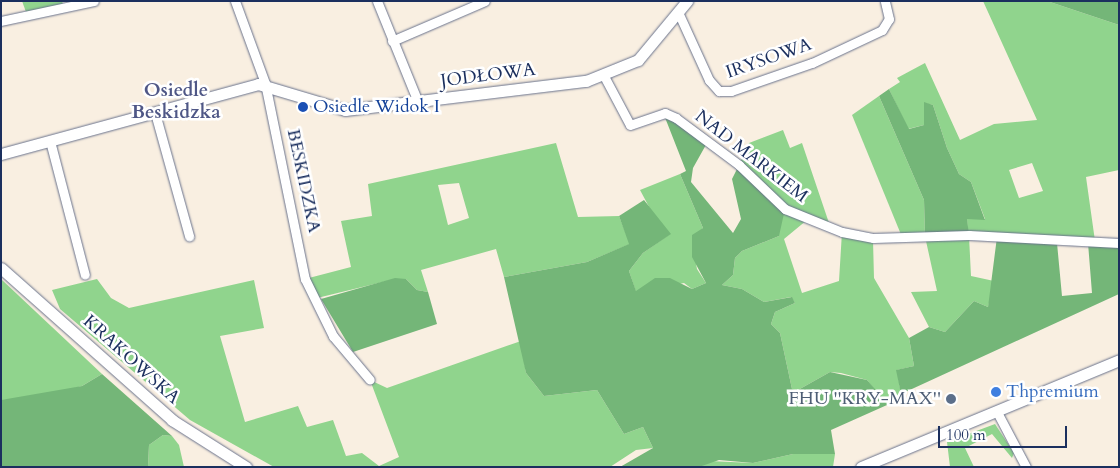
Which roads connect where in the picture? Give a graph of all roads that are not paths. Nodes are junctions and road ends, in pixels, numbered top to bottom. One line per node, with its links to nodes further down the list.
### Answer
1 (94, 1): 8 (street)
2 (235, 1): 11 (street, BESKIDZKA)
3 (377, 1): 9 (street)
4 (485, 1): 9 (street)
5 (687, 1): 7 (street, JODŁOWA)
6 (885, 1): 7 (street, IRYSOWA)
7 (678, 12): 10 (street, JODŁOWA)
8 (1, 21)
9 (392, 41): 12 (street)
10 (604, 76): 12 (street, JODŁOWA); 17 (street, NAD MARKIEM)
11 (265, 83): 12 (street, JODŁOWA); 13 (street); 21 (street, BESKIDZKA)
12 (418, 102)
13 (155, 113): 14 (street); 16 (street)
14 (50, 141): 15 (street); 19 (street)
15 (1, 154)
16 (189, 236)
17 (1119, 243)
18 (1, 268): 24 (street, KRAKOWSKA)
19 (84, 275)
20 (1119, 360): 22 (street)
21 (370, 380)
22 (997, 412): 23 (street); 27 (street)
23 (898, 454): 25 (street); 26 (street)
24 (246, 467)
25 (861, 467)
26 (878, 467)
27 (1026, 467)

